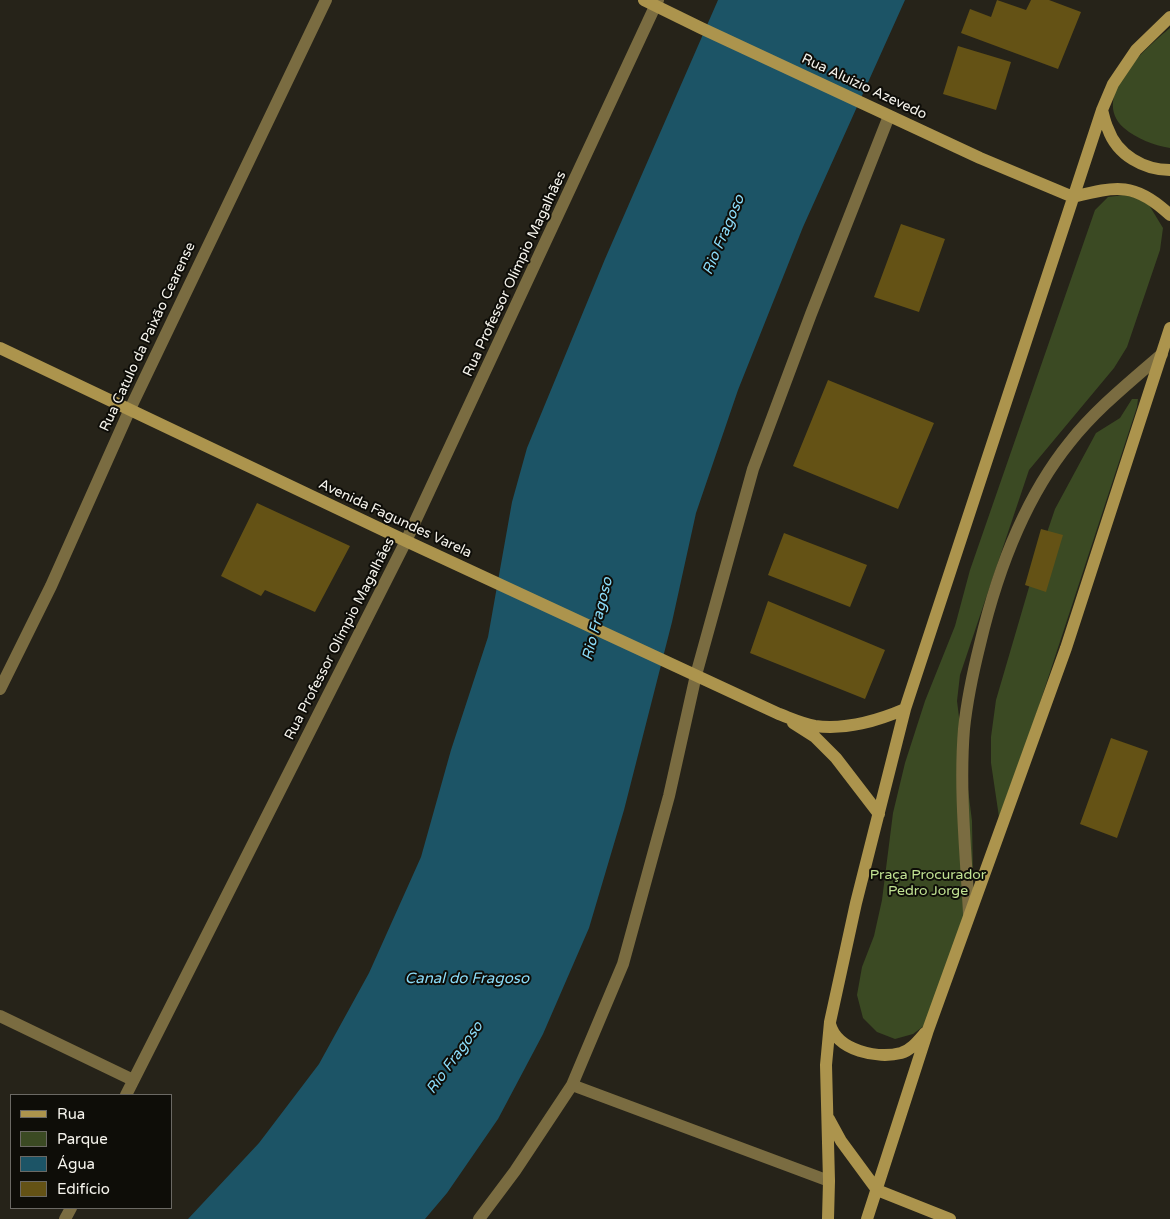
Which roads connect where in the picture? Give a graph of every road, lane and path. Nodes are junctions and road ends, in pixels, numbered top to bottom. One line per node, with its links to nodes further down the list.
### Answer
1 (326, 0): 13 (street, Rua Catulo da Paixão Cearense)
2 (644, 0): 3 (main road, Rua Aluízio Azevedo)
3 (657, 3): 6 (main road, Rua Aluízio Azevedo); 14 (street, Rua Professor Olímpio Magalhães)
4 (1170, 17): 5 (main road)
5 (1102, 110): 7 (main road); 8 (main road)
6 (889, 116): 8 (main road, Rua Aluízio Azevedo); 15 (street)
7 (1170, 170)
8 (1073, 197): 9 (main road); 17 (main road)
9 (1170, 215)
10 (1170, 328): 12 (main road)
11 (0, 348): 13 (main road, Avenida Fagundes Varela)
12 (1162, 354): 20 (main road); 20 (street)
13 (130, 409): 14 (main road, Avenida Fagundes Varela); 16 (street, Rua Catulo da Paixão Cearense)
14 (406, 541): 15 (main road, Avenida Fagundes Varela); 24 (street, Rua Professor Olímpio Magalhães)
15 (696, 676): 18 (main road, Avenida Fagundes Varela); 25 (street)
16 (0, 689)
17 (906, 709): 18 (main road, Avenida Fagundes Varela); 19 (main road)
18 (778, 714): 19 (main road, Avenida Fagundes Varela)
19 (879, 814): 22 (main road)
20 (969, 914): 23 (main road)
21 (0, 1016): 24 (street)
22 (830, 1022): 23 (main road); 27 (main road)
23 (928, 1030): 29 (main road)
24 (133, 1080): 26 (street, Rua Professor Olímpio Magalhães)
25 (572, 1085): 28 (street); 30 (street)
26 (126, 1094)
27 (828, 1116): 28 (main road); 29 (main road)
28 (829, 1181): 31 (main road)
29 (877, 1190): 32 (main road); 33 (main road)
30 (479, 1219)
31 (828, 1219)
32 (866, 1219)
33 (950, 1219)

